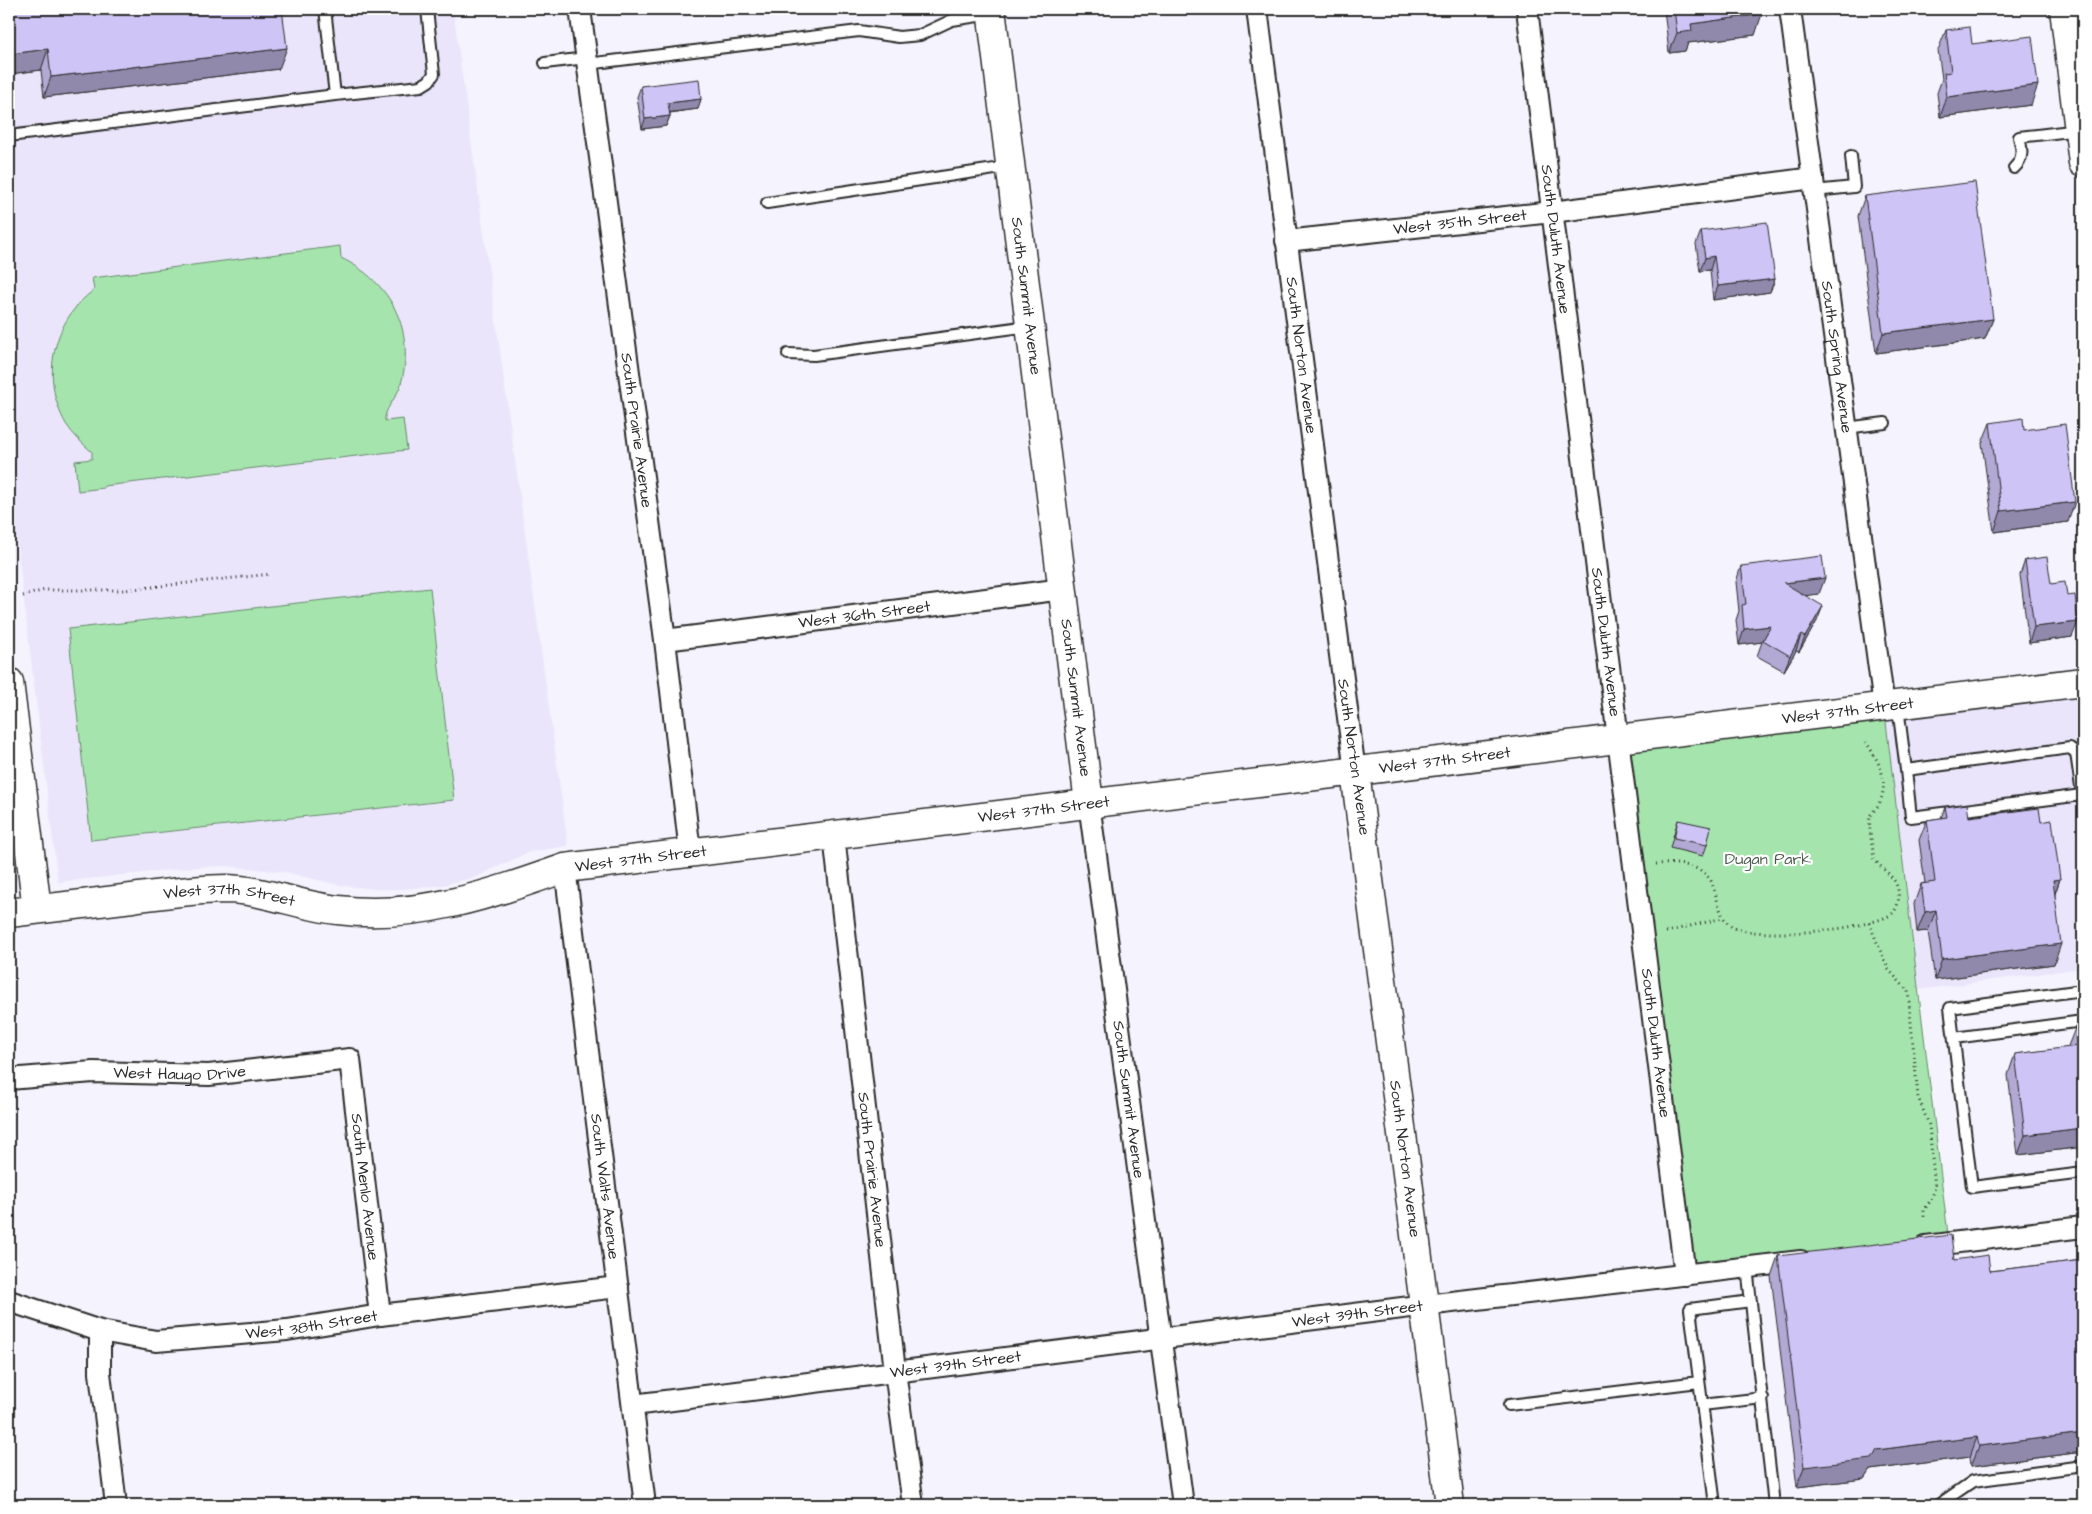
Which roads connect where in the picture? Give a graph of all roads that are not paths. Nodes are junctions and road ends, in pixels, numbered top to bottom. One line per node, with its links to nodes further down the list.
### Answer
1 (324, 9): 11 (lane)
2 (427, 9): 11 (lane)
3 (580, 9): 9 (street, South Prairie Avenue)
4 (1256, 9): 21 (street, South Norton Avenue)
5 (1527, 9): 20 (street, South Duluth Avenue)
6 (1790, 9): 18 (street, South Spring Avenue)
7 (991, 11): 9 (lane); 16 (street, South Summit Avenue)
8 (2071, 16): 12 (street)
9 (586, 61): 10 (lane); 27 (street, South Prairie Avenue)
10 (545, 63)
11 (334, 96): 13 (lane)
12 (2079, 130): 15 (street); 17 (lane)
13 (9, 136)
14 (1851, 156): 18 (lane)
15 (2083, 163)
16 (1010, 166): 19 (lane); 22 (street, South Summit Avenue)
17 (2014, 168)
18 (1813, 184): 20 (street, West 35th Street); 25 (street, South Spring Avenue)
19 (767, 203)
20 (1552, 212): 21 (street, West 35th Street); 31 (street, South Duluth Avenue)
21 (1286, 242): 33 (street, South Norton Avenue)
22 (1030, 326): 23 (lane); 26 (street, South Summit Avenue)
23 (788, 354)
24 (1885, 423): 25 (lane)
25 (1846, 428): 30 (street, South Spring Avenue)
26 (1063, 589): 27 (street, West 36th Street); 35 (street, South Summit Avenue)
27 (665, 640): 37 (street, South Prairie Avenue)
28 (9, 682): 39 (street)
29 (2083, 682): 30 (street, West 37th Street)
30 (1891, 705): 31 (street, West 37th Street); 32 (lane)
31 (1618, 738): 33 (street, West 37th Street); 51 (street, South Duluth Avenue)
32 (1906, 770): 34 (lane); 34 (lane)
33 (1356, 772): 35 (street, West 37th Street); 55 (street, South Norton Avenue)
34 (2083, 798)
35 (1089, 803): 36 (street, West 37th Street); 58 (street, South Summit Avenue)
36 (834, 836): 37 (street, West 37th Street); 59 (street, South Prairie Avenue)
37 (690, 852): 38 (street, West 37th Street)
38 (566, 868): 39 (street, West 37th Street); 52 (street, South Walts Avenue)
39 (37, 910): 40 (street, West 37th Street)
40 (9, 913)
41 (2083, 990): 43 (lane)
42 (2083, 1021): 43 (lane)
43 (1954, 1038): 46 (lane)
44 (350, 1059): 45 (street, West Haugo Drive); 56 (street, South Menlo Avenue)
45 (9, 1079)
46 (2083, 1173)
47 (2083, 1227): 48 (street)
48 (1910, 1248)
49 (1824, 1258): 50 (street, West 39th Street)
50 (1747, 1267): 51 (street, West 39th Street); 53 (lane)
51 (1685, 1275): 55 (street, West 39th Street)
52 (618, 1287): 56 (street, West 38th Street); 62 (street, South Walts Avenue)
53 (1751, 1301): 60 (lane); 61 (lane)
54 (9, 1302): 57 (street, West 38th Street)
55 (1426, 1305): 58 (street, West 39th Street); 70 (street, South Norton Avenue)
56 (380, 1315): 57 (street, West 38th Street)
57 (100, 1331): 66 (street)
58 (1161, 1340): 59 (street, West 39th Street); 69 (street, South Summit Avenue)
59 (895, 1371): 62 (street, West 39th Street); 68 (street, South Prairie Avenue)
60 (1699, 1382): 63 (lane); 64 (lane)
61 (1763, 1398): 64 (lane); 72 (lane)
62 (633, 1405): 67 (street, South Walts Avenue)
63 (1509, 1405)
64 (1702, 1405): 71 (lane)
65 (2083, 1466): 73 (lane)
66 (116, 1505)
67 (645, 1505)
68 (913, 1505)
69 (1183, 1505)
70 (1450, 1505)
71 (1715, 1505)
72 (1774, 1505)
73 (1938, 1505)

